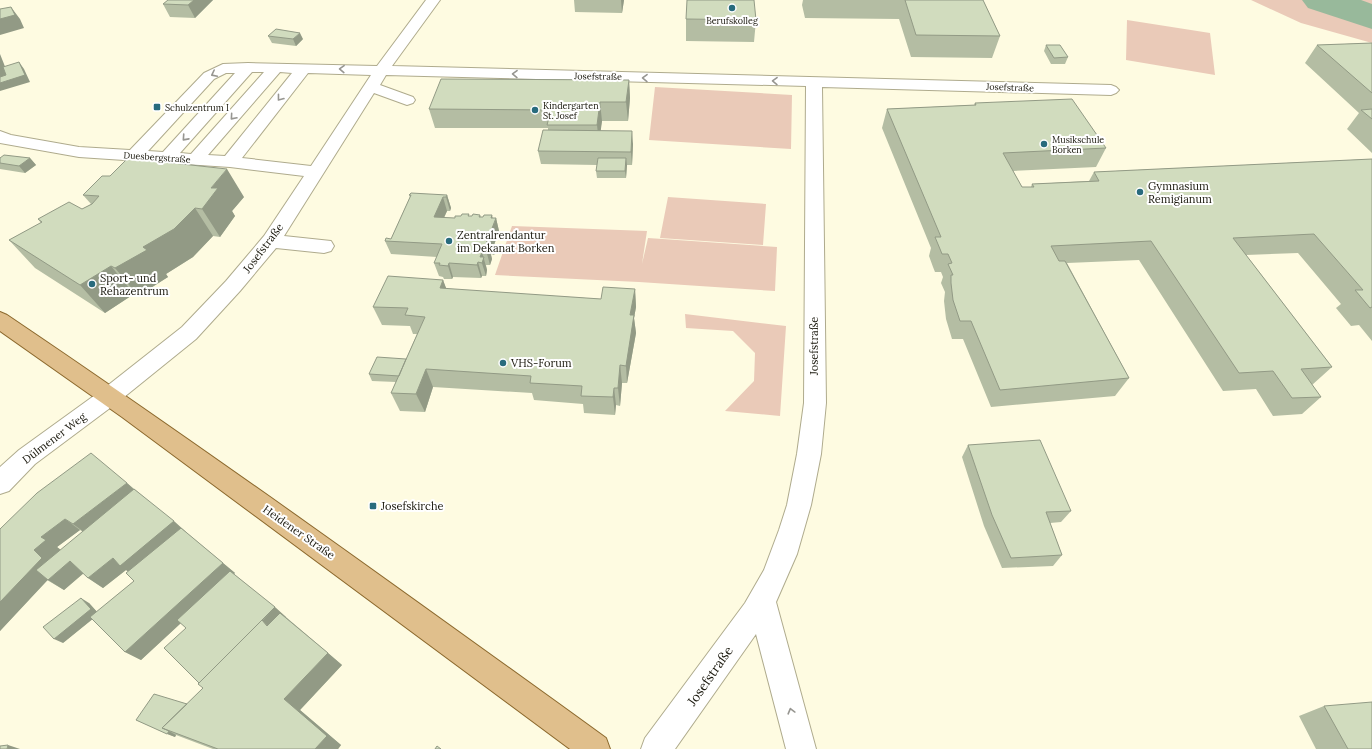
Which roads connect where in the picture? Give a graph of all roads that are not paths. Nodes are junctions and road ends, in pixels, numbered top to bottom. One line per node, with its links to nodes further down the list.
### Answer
1 (432, 0): 5 (street, Josefstraße)
2 (248, 67): 3 (street); 11 (street, one-way to 11); 12 (street, one-way to 12)
3 (277, 67): 4 (street); 13 (street, one-way to 13)
4 (304, 68): 5 (street, one-way to 4); 14 (street, one-way to 14)
5 (381, 71): 6 (street, Josefstraße, one-way to 5); 7 (street, Josefstraße)
6 (814, 82): 8 (street, Josefstraße); 21 (street, Josefstraße)
7 (371, 87): 9 (street); 15 (street, Josefstraße)
8 (1111, 90)
9 (407, 100)
10 (0, 136): 11 (street, Duesbergstraße)
11 (135, 155): 12 (street, Duesbergstraße)
12 (168, 157): 13 (street, Duesbergstraße)
13 (196, 159): 14 (street, Duesbergstraße)
14 (230, 162): 15 (street, Duesbergstraße)
15 (316, 172): 16 (street, Josefstraße)
16 (271, 241): 17 (street); 19 (street, Josefstraße)
17 (324, 246)
18 (0, 320): 19 (main road, Heidener Straße)
19 (110, 396): 20 (street, Dülmener Weg); 22 (main road, Heidener Straße)
20 (0, 483)
21 (762, 602): 23 (street, Josefstraße); 24 (street, one-way to 21)
22 (595, 749)
23 (656, 749)
24 (801, 749)

